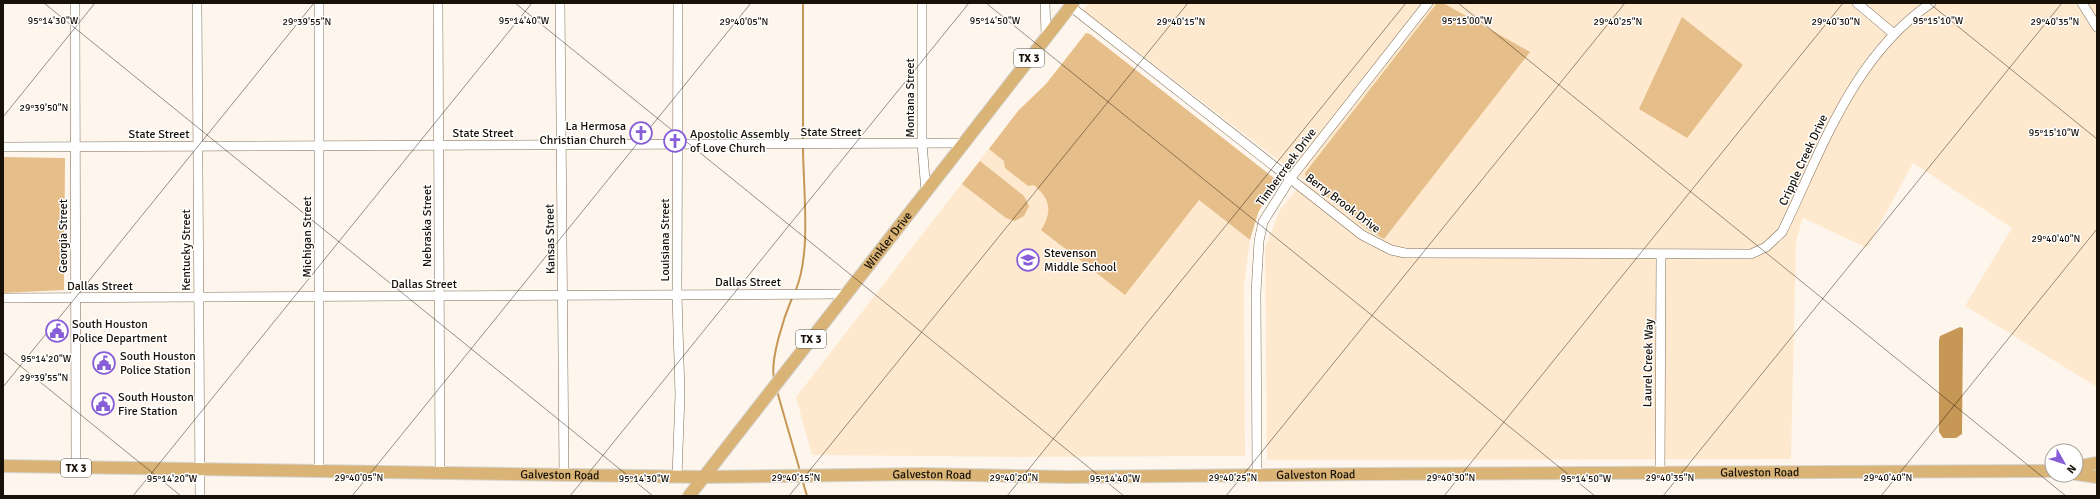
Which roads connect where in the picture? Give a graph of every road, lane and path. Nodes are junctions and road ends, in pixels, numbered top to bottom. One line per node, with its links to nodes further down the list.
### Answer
1 (75, 3): 22 (street, Georgia Street)
2 (197, 3): 23 (street, Kentucky Street)
3 (319, 3): 24 (street, Michigan Street)
4 (438, 3): 20 (street, Nebraska Street)
5 (560, 3): 21 (street, Kansas Street)
6 (678, 3): 18 (street, Louisiana Street)
7 (922, 3): 19 (street, Montana Street)
8 (1045, 3): 16 (street)
9 (1428, 3): 26 (street, Timbercreek Drive)
10 (1857, 3): 15 (street)
11 (1931, 3): 15 (street, Cripple Creek Drive)
12 (2082, 3): 14 (street)
13 (1071, 5): 16 (main road, Winkler Drive / TX 3); 26 (street, Berry Brook Drive)
14 (2097, 27)
15 (1894, 34): 28 (street, Cripple Creek Drive)
16 (1046, 35): 17 (main road, Winkler Drive / TX 3)
17 (963, 143): 19 (street, State Street); 27 (main road, Winkler Drive / TX 3)
18 (678, 144): 19 (street, State Street); 21 (street, State Street); 29 (street, Louisiana Street)
19 (922, 144): 27 (street, Montana Street)
20 (439, 145): 21 (street, State Street); 24 (street, State Street); 33 (street, Nebraska Street)
21 (561, 145): 31 (street, Kansas Street)
22 (75, 146): 23 (street, State Street); 25 (street, State Street); 36 (street, Georgia Street)
23 (198, 146): 24 (street, State Street); 34 (street, Kentucky Street)
24 (319, 146): 32 (street, Michigan Street)
25 (3, 147)
26 (1290, 179): 28 (street, Berry Brook Drive); 49 (street, Timbercreek Drive)
27 (926, 192): 30 (main road, Winkler Drive / TX 3)
28 (1661, 255): 44 (street, Laurel Creek Way)
29 (677, 294): 30 (street, Dallas Street); 31 (street, Dallas Street); 48 (street, Louisiana Street)
30 (846, 294): 50 (main road, Winkler Drive / TX 3)
31 (562, 295): 33 (street, Dallas Street); 46 (street, Kansas Street)
32 (319, 296): 33 (street, Dallas Street); 34 (street, Dallas Street); 42 (street, Michigan Street)
33 (440, 296): 45 (street, Nebraska Street)
34 (199, 297): 36 (street, Dallas Street); 41 (street, Kentucky Street)
35 (3, 298): 36 (street, Dallas Street)
36 (75, 298): 40 (street, Georgia Street)
37 (2097, 463): 38 (main road)
38 (2084, 465)
39 (3, 466): 40 (main road, Galveston Road / TX 3)
40 (76, 468): 41 (main road, Galveston Road / TX 3)
41 (200, 470): 42 (main road, Galveston Road / TX 3); 52 (street, Kentucky Street)
42 (319, 471): 45 (main road, Galveston Road / TX 3)
43 (2044, 471): 44 (main road, Galveston Road)
44 (1660, 472): 49 (main road, Galveston Road)
45 (440, 473): 46 (main road, Galveston Road / TX 3)
46 (564, 475): 48 (main road, Galveston Road / TX 3)
47 (2084, 475): 51 (main road)
48 (677, 476): 50 (main road, Galveston Road / TX 3)
49 (1257, 476): 50 (main road, Galveston Road)
50 (704, 477): 53 (main road, Winkler Drive)
51 (2097, 477)
52 (200, 496)
53 (689, 496)

